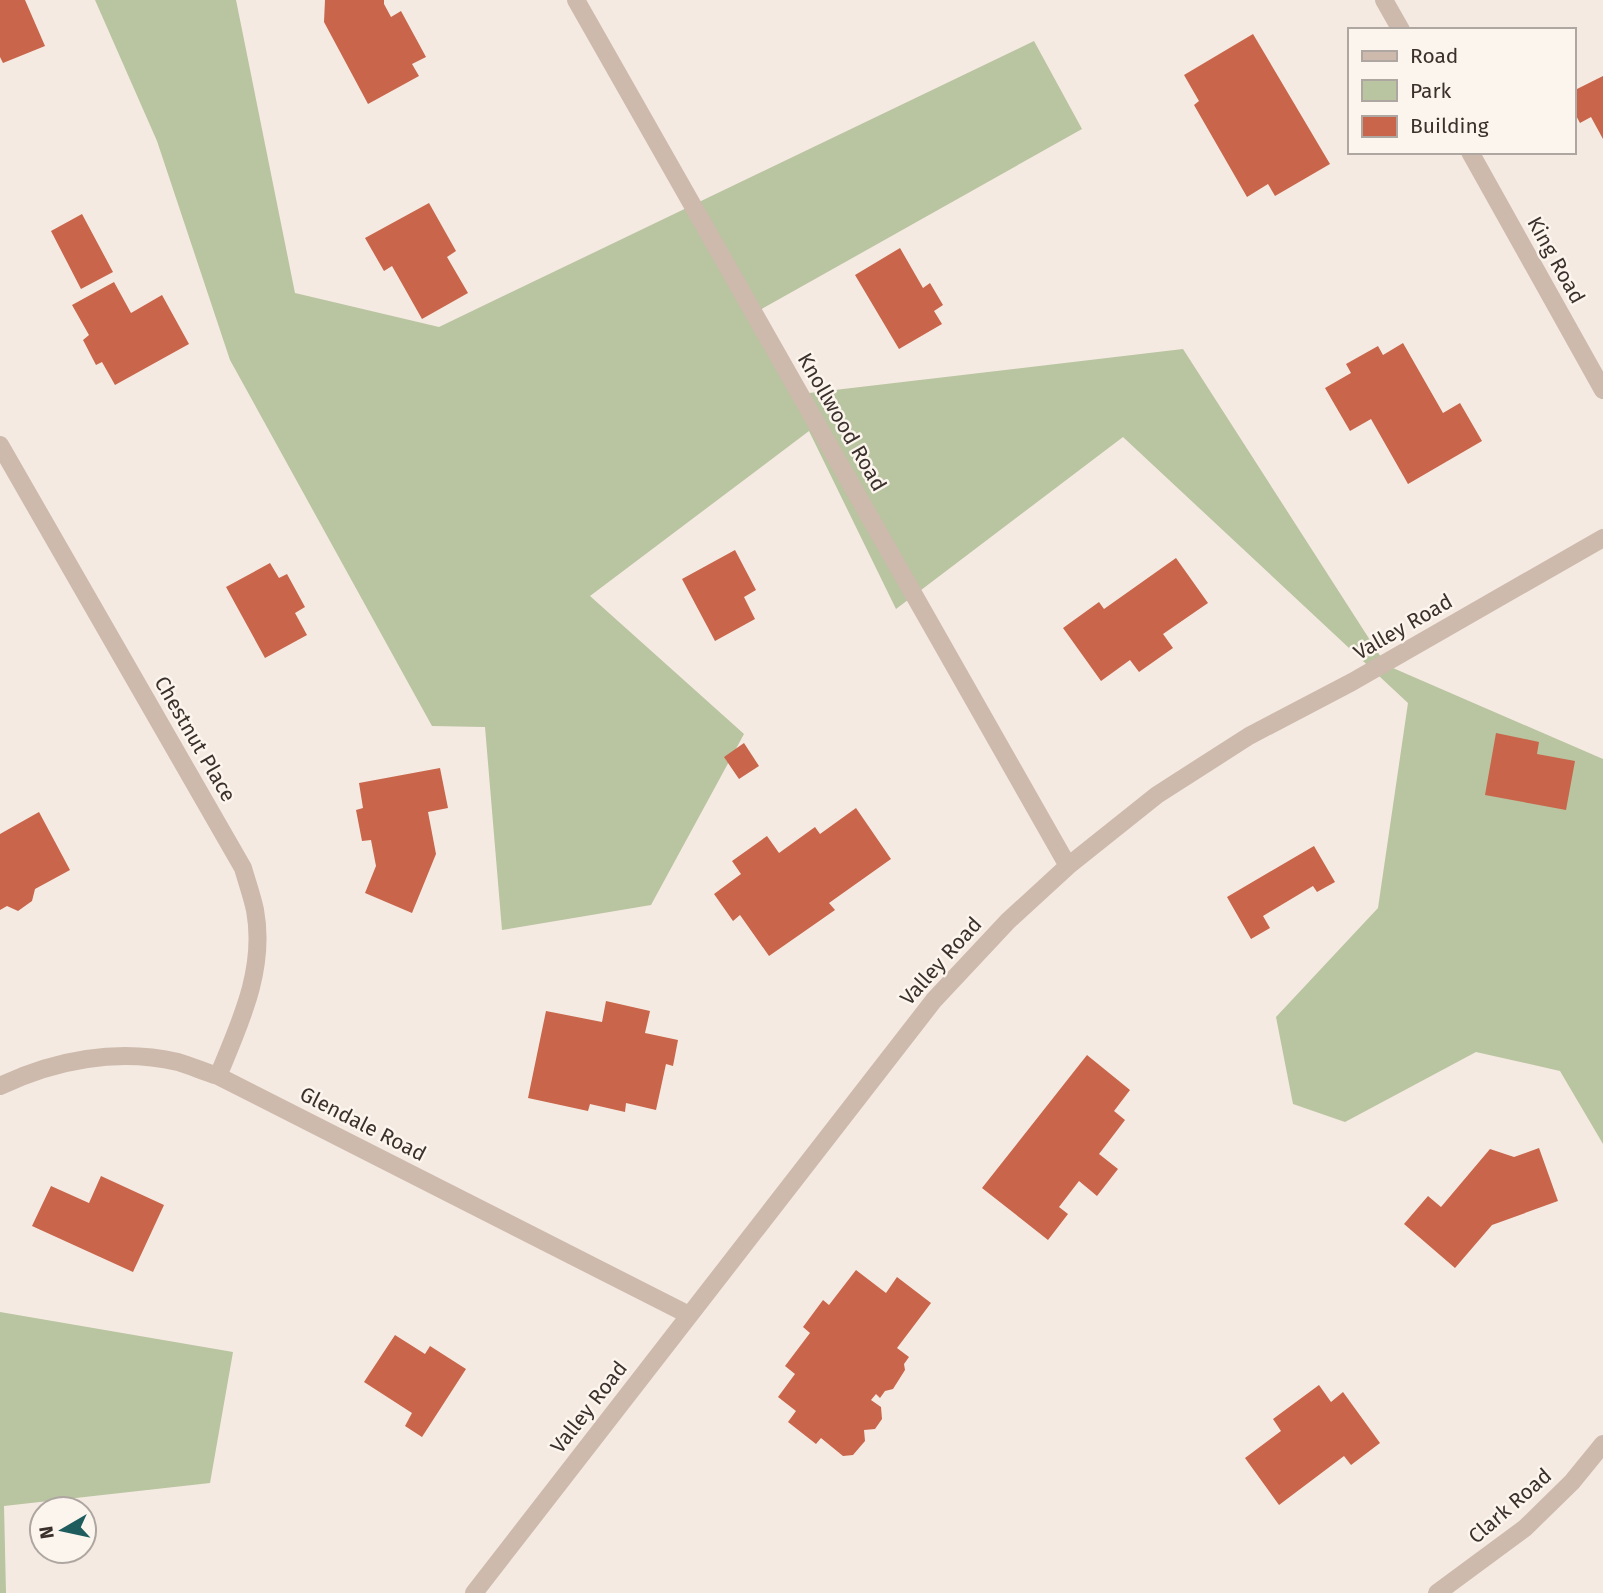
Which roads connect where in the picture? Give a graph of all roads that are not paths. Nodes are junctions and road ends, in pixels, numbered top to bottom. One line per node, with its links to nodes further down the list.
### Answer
1 (576, 0): 8 (street, Knollwood Road)
2 (1384, 0): 3 (street)
3 (1400, 28)
4 (1471, 154): 5 (street, King Road)
5 (1603, 390)
6 (0, 444): 9 (street, Chestnut Place)
7 (1603, 538): 8 (street, Valley Road)
8 (1068, 866): 11 (street, Valley Road)
9 (218, 1076): 10 (street, Glendale Road); 11 (street, Glendale Road)
10 (0, 1086)
11 (689, 1315): 13 (street, Valley Road)
12 (1603, 1444): 14 (street, Clark Road)
13 (474, 1593)
14 (1437, 1593)

